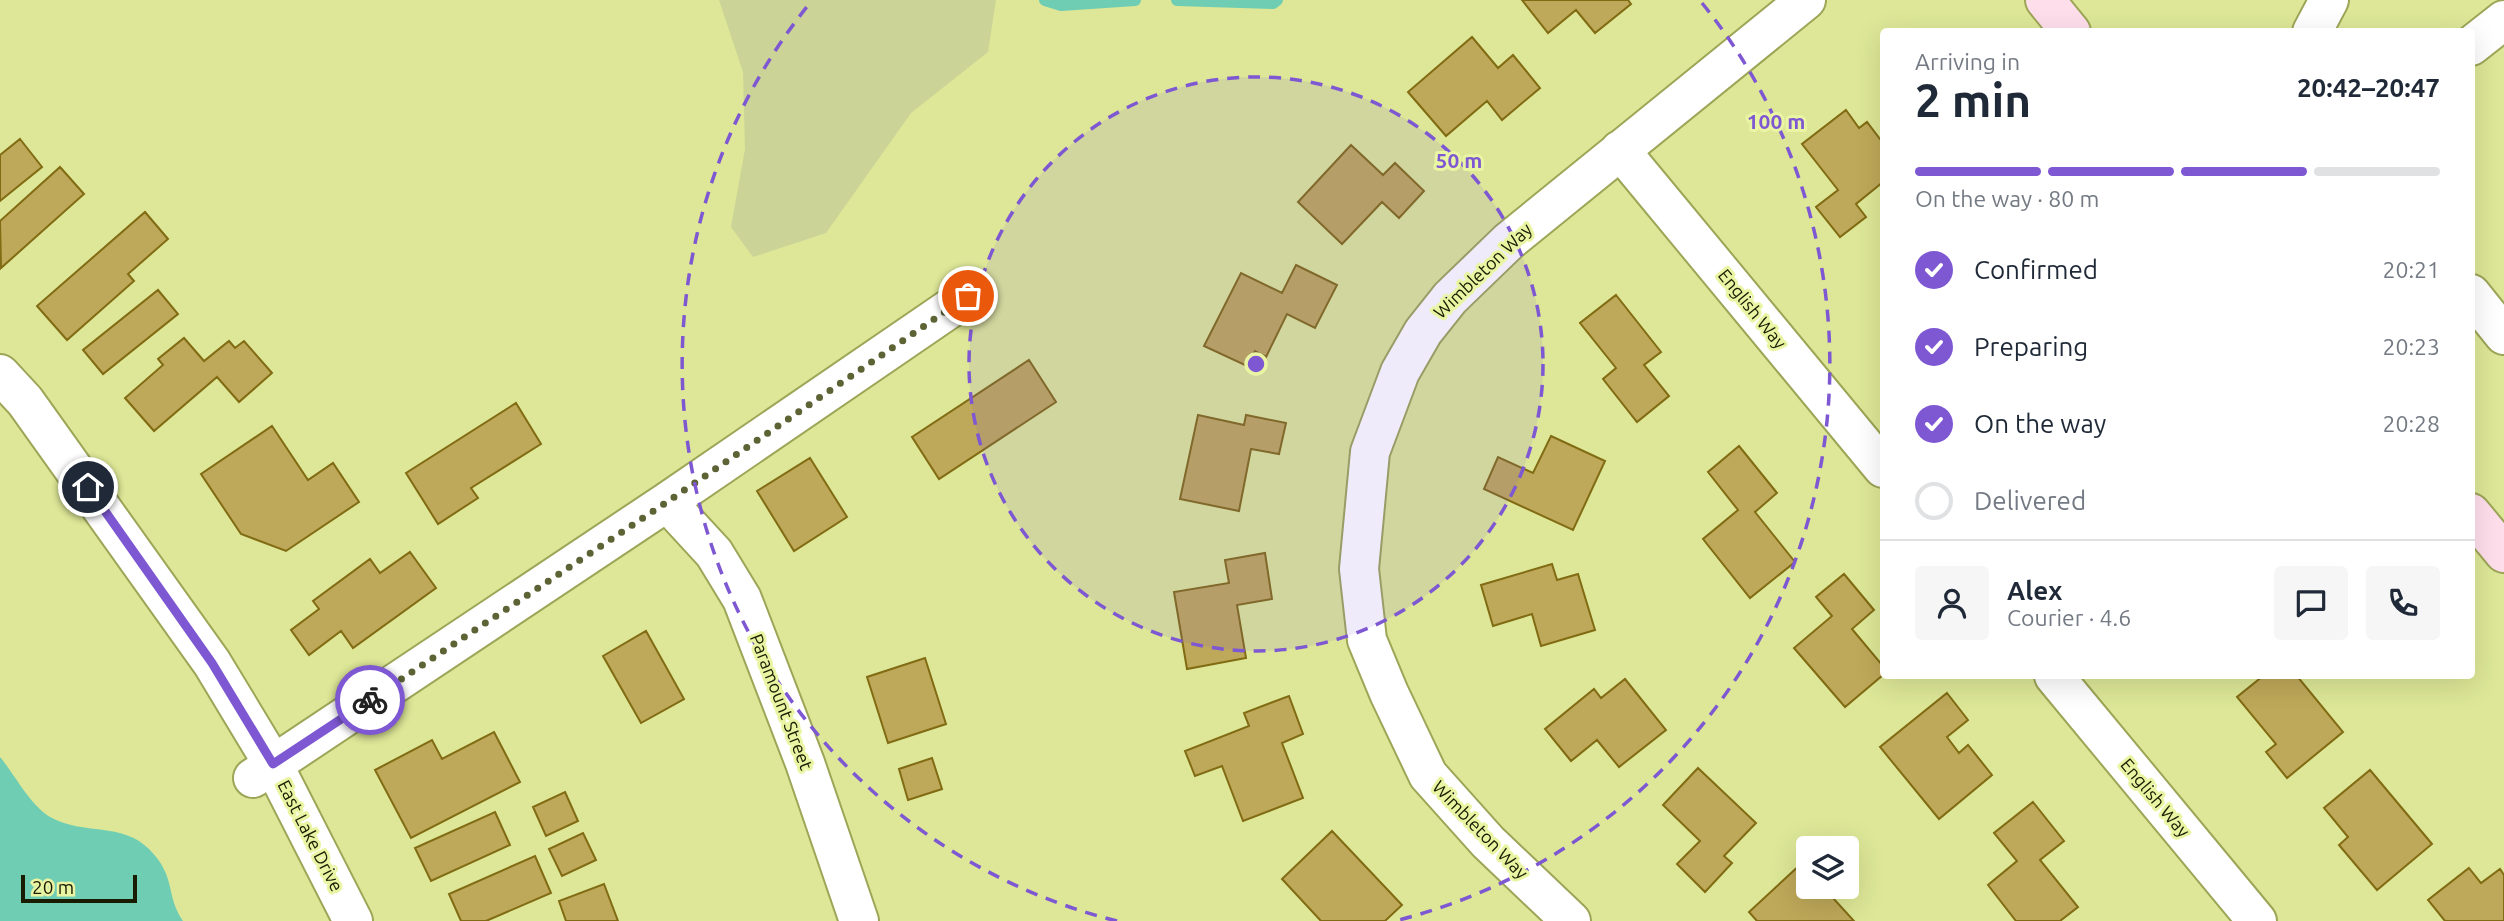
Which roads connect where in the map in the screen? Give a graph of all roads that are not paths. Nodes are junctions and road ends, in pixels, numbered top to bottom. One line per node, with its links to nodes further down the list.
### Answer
1 (1806, 0): 8 (street, Wimbleton Way)
2 (2045, 0): 5 (main road)
3 (2329, 0): 6 (street)
4 (2504, 20): 7 (street)
5 (2068, 28)
6 (2314, 28)
7 (2475, 43)
8 (1620, 150): 13 (street, English Way); 21 (street, Wimbleton Way)
9 (968, 296): 14 (street)
10 (2475, 298): 11 (street)
11 (2504, 335)
12 (0, 374): 18 (street, East Lake Drive)
13 (1880, 464)
14 (667, 502): 18 (street); 20 (street, Paramount Street)
15 (2475, 518): 16 (main road)
16 (2504, 553)
17 (2056, 679): 22 (street, English Way)
18 (263, 771): 19 (street, East Lake Drive)
19 (353, 921)
20 (859, 921)
21 (1571, 921)
22 (2256, 921)

